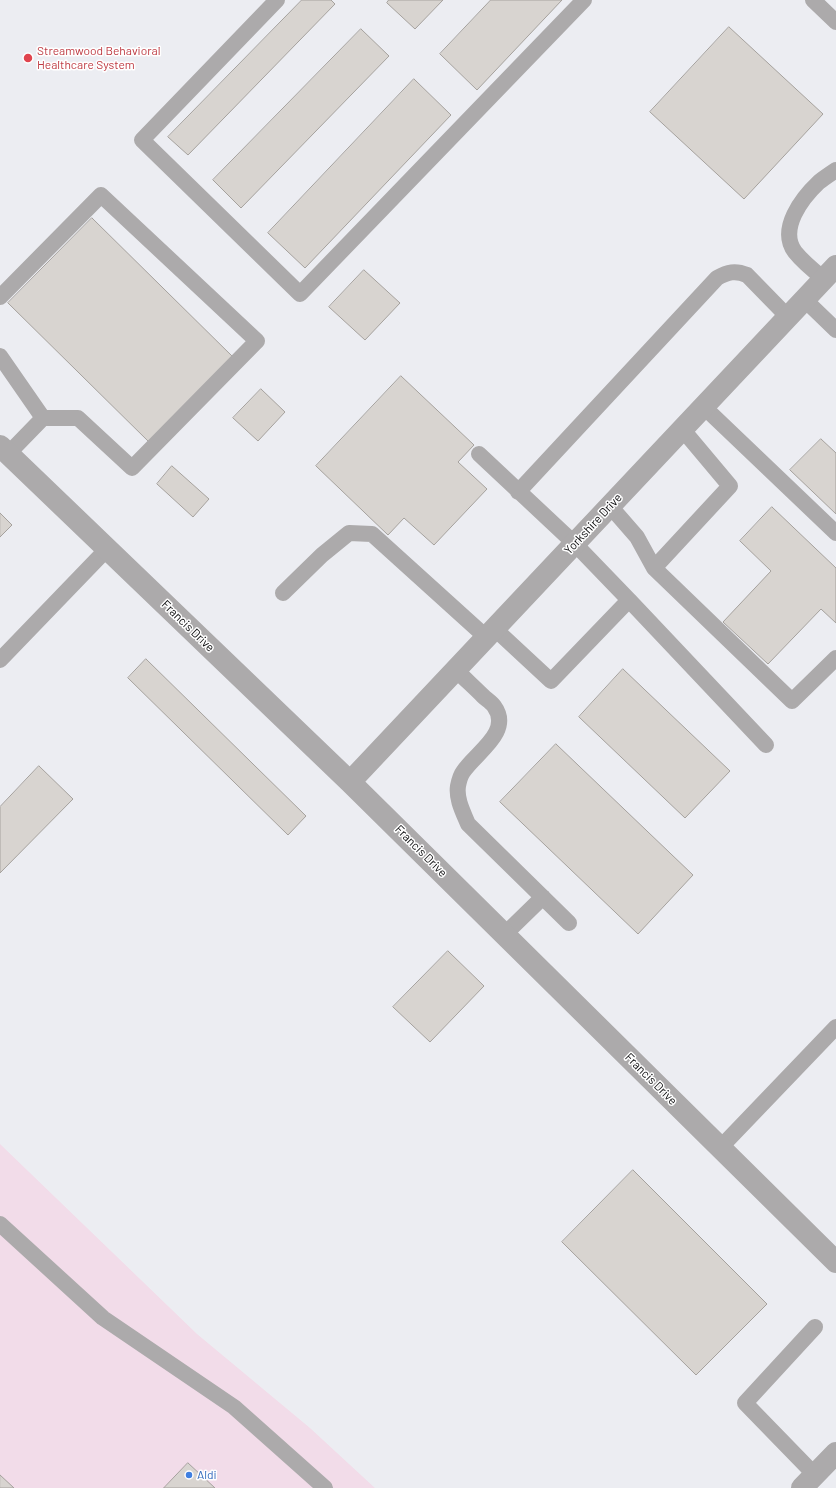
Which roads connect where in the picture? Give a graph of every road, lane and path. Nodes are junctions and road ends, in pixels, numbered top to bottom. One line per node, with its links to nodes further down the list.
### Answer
1 (278, 0): 2 (lane)
2 (584, 0)
3 (813, 0): 4 (lane)
4 (836, 22)
5 (836, 170): 6 (lane)
6 (830, 273): 8 (street, Yorkshire Drive)
7 (0, 298): 13 (lane)
8 (805, 300): 9 (street, Yorkshire Drive); 10 (lane)
9 (788, 317): 12 (street, Yorkshire Drive); 17 (lane)
10 (836, 330)
11 (0, 356): 13 (lane)
12 (704, 407): 14 (street, Yorkshire Drive); 19 (lane)
13 (43, 418): 15 (lane)
14 (682, 430): 18 (street, Yorkshire Drive); 22 (lane)
15 (4, 450): 21 (street, Francis Drive)
16 (479, 454): 17 (lane)
17 (518, 492): 20 (lane)
18 (610, 506): 20 (street, Yorkshire Drive); 22 (lane)
19 (836, 533)
20 (575, 544): 24 (lane); 25 (street, Yorkshire Drive)
21 (107, 549): 27 (lane); 30 (street, Francis Drive)
22 (654, 568): 26 (lane)
23 (283, 593): 25 (lane)
24 (630, 600): 25 (lane); 29 (lane)
25 (491, 634): 28 (street, Yorkshire Drive)
26 (836, 658)
27 (0, 660)
28 (456, 670): 30 (street, Yorkshire Drive); 31 (lane)
29 (766, 745)
30 (350, 782): 33 (street, Francis Drive)
31 (543, 897): 32 (lane); 33 (lane)
32 (569, 923)
33 (505, 934): 35 (street, Francis Drive)
34 (836, 1027): 35 (lane)
35 (720, 1148): 37 (street, Francis Drive)
36 (0, 1224): 41 (lane)
37 (836, 1262)
38 (815, 1327): 40 (lane)
39 (836, 1453): 40 (street)
40 (808, 1482)
41 (325, 1488)

